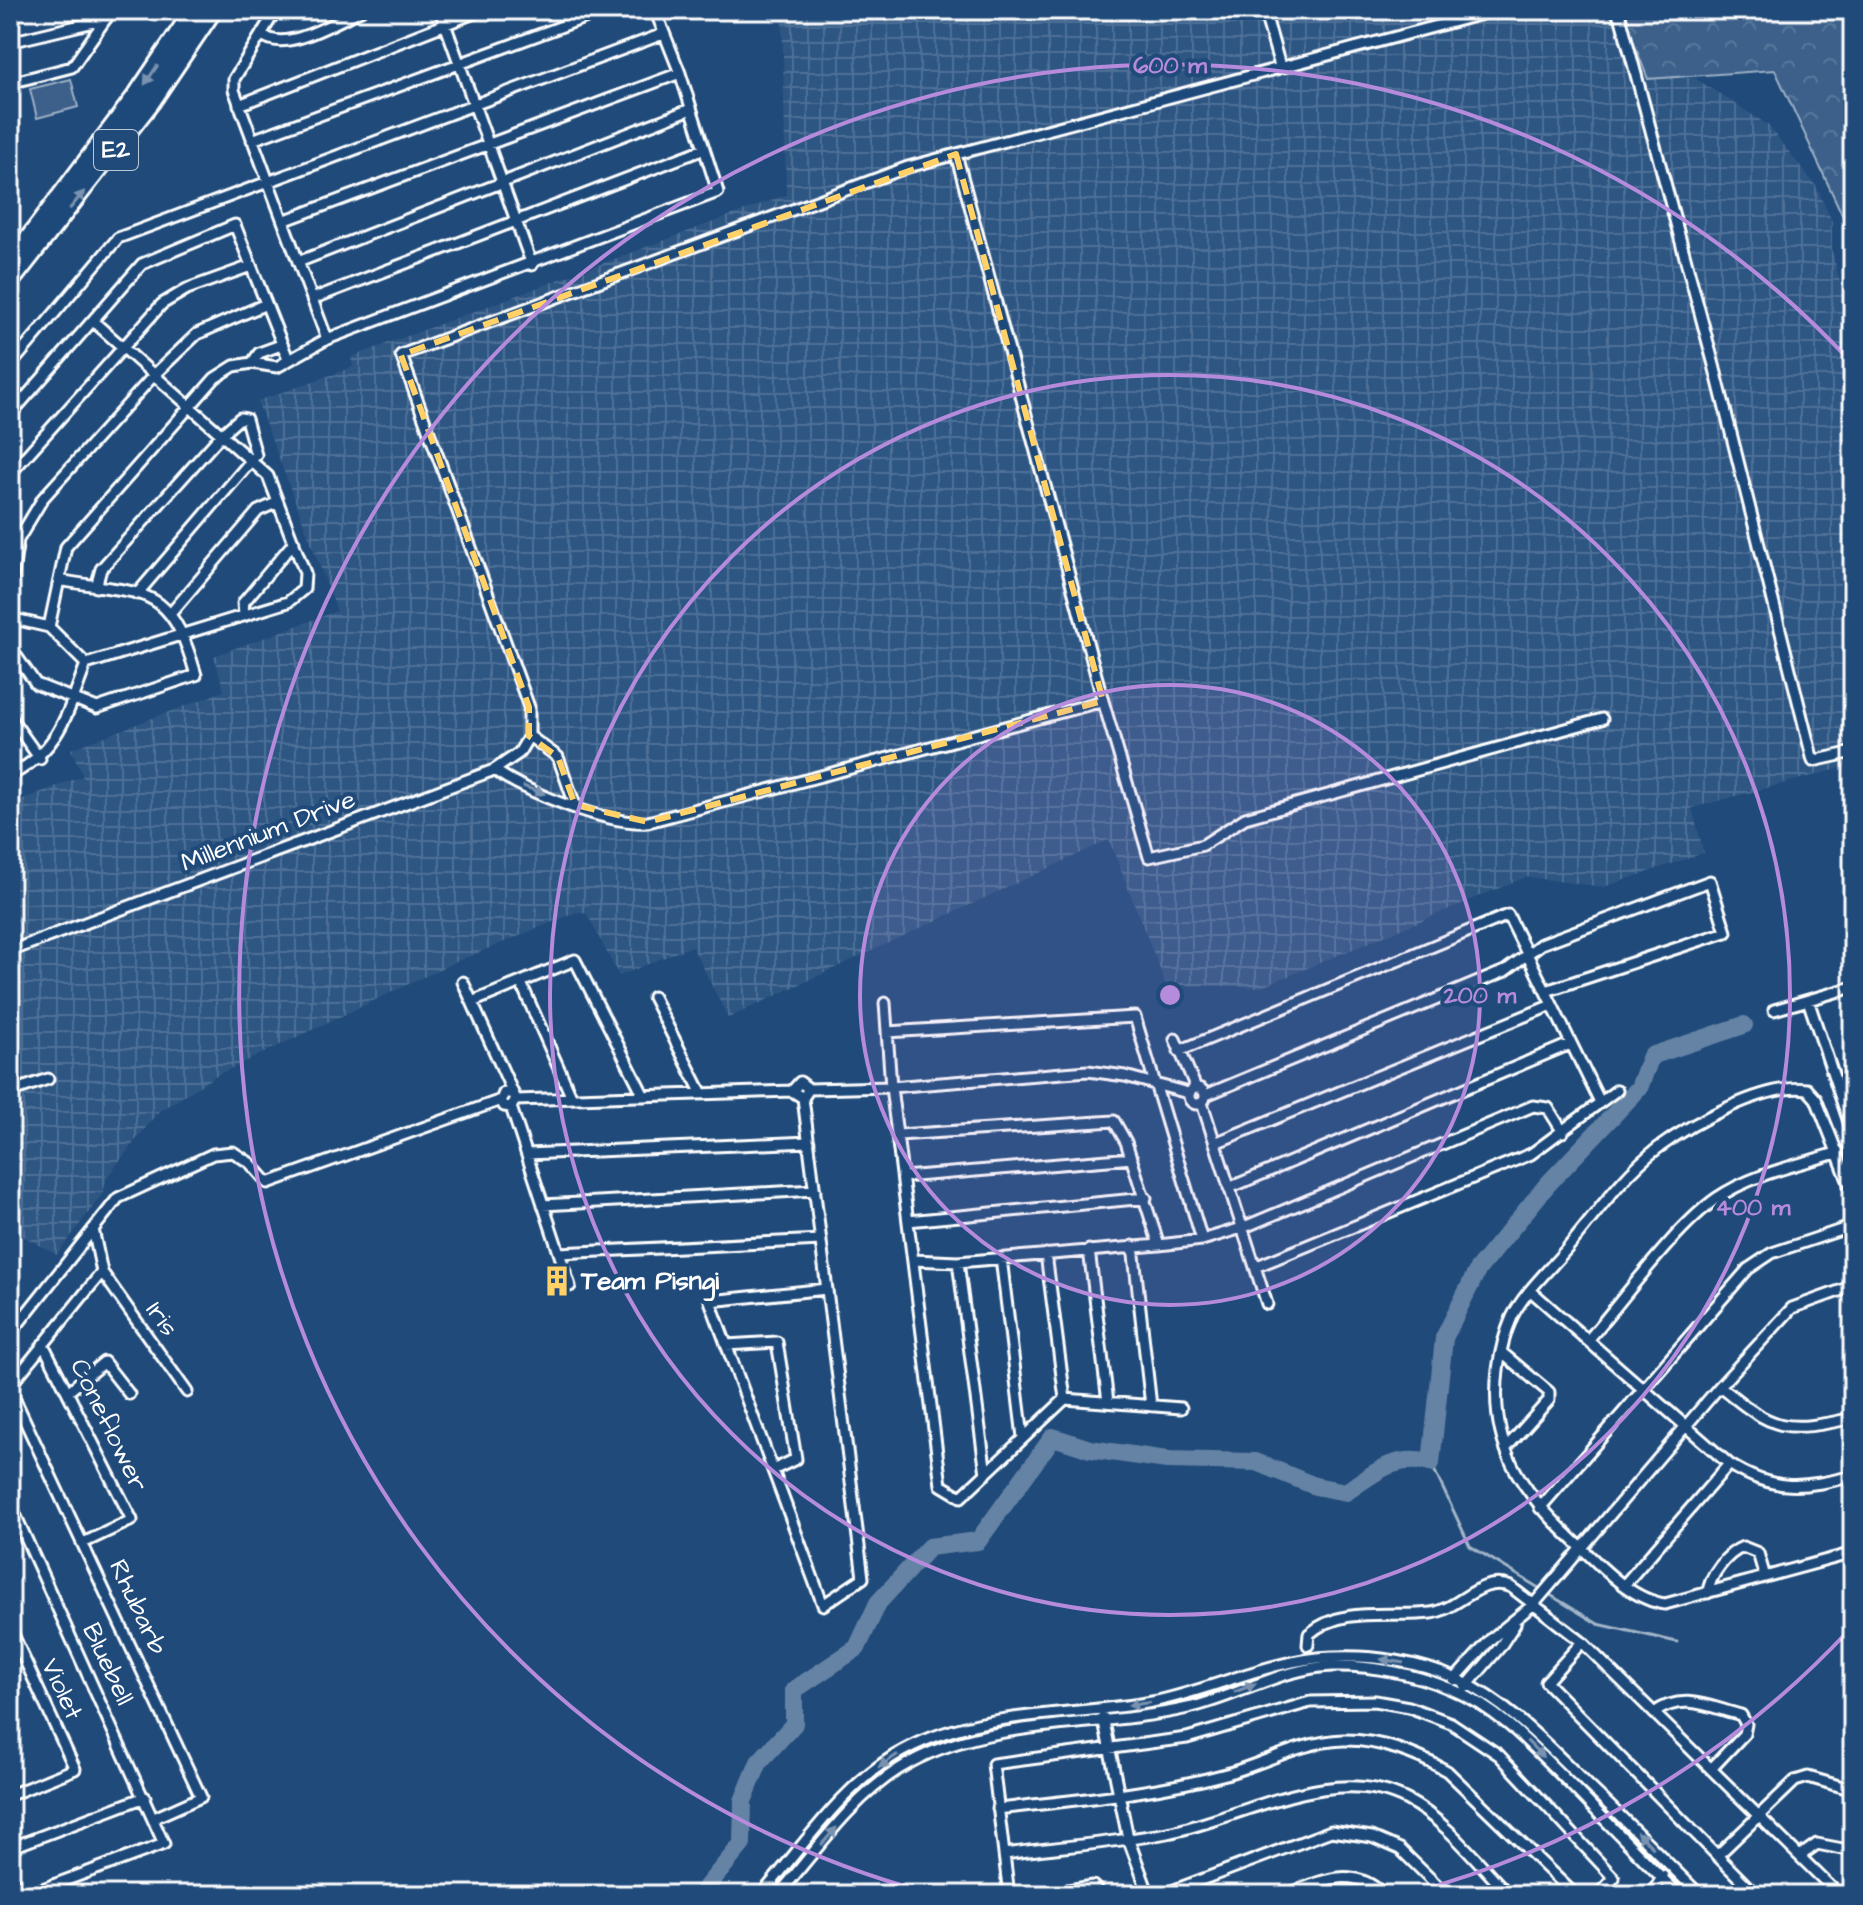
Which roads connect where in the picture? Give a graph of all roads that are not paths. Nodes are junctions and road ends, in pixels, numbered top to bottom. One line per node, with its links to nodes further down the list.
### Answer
1 (194, 10): 34 (highway, E2, one-way to 34)
2 (213, 10): 37 (highway, E2, one-way to 2)
3 (276, 10): 15 (street)
4 (361, 10): 15 (street)
5 (440, 10): 14 (street)
6 (482, 10): 14 (street)
7 (606, 10): 18 (street)
8 (670, 10): 12 (street)
9 (1264, 10): 19 (street)
10 (1497, 10): 19 (street)
11 (1615, 10): 71 (street)
12 (656, 13): 16 (street)
13 (109, 14): 17 (street); 21 (street)
14 (445, 23): 18 (street); 23 (street)
15 (262, 34): 23 (street)
16 (663, 34): 20 (street); 22 (street)
17 (10, 42)
18 (460, 65): 22 (street); 25 (street)
19 (1280, 66): 28 (street)
20 (680, 73): 24 (street); 26 (street)
21 (10, 83)
22 (475, 103): 26 (street); 29 (street)
23 (239, 105): 25 (street)
24 (691, 109): 27 (street); 30 (street)
25 (252, 140): 29 (street)
26 (488, 145): 30 (street); 31 (street)
27 (704, 149): 32 (street); 35 (street)
28 (956, 154): 67 (street); 70 (street)
29 (268, 182): 31 (street); 46 (street)
30 (503, 182): 32 (street); 33 (street)
31 (283, 221): 33 (street)
32 (516, 221): 35 (street); 38 (street)
33 (298, 262): 38 (street)
34 (10, 263)
35 (532, 265): 41 (street)
36 (251, 266): 39 (street); 40 (street); 43 (street)
37 (10, 282)
38 (312, 299): 41 (street)
39 (266, 304): 42 (street); 47 (street)
40 (93, 321): 43 (street); 49 (street)
41 (327, 339): 44 (street)
42 (281, 345): 44 (street); 45 (street)
43 (124, 347): 47 (street); 52 (street)
44 (288, 359): 45 (street)
45 (252, 363): 48 (street)
46 (10, 366)
47 (155, 374): 48 (street); 57 (street)
48 (189, 405): 50 (street); 55 (street)
49 (10, 415)
50 (222, 434): 51 (street); 51 (street); 56 (street)
51 (250, 458): 53 (street); 58 (street)
52 (10, 474)
53 (278, 502): 54 (street); 59 (street)
54 (294, 542): 60 (street); 60 (street)
55 (59, 580): 56 (street); 62 (street)
56 (96, 587): 58 (street)
57 (10, 591)
58 (137, 594): 59 (street)
59 (171, 613): 63 (street)
60 (244, 616): 63 (street)
61 (10, 618): 62 (street)
62 (49, 627): 65 (street)
63 (184, 634): 65 (street); 66 (street)
64 (10, 647): 66 (street)
65 (86, 664): 66 (street)
66 (73, 700): 72 (street)
67 (1103, 701): 69 (street); 75 (street)
68 (10, 717): 72 (street)
69 (1602, 719)
70 (529, 736): 73 (street, Millennium Drive); 75 (street)
71 (1853, 752)
72 (40, 759): 74 (street)
73 (494, 770): 75 (street, one-way to 75); 76 (street, Millennium Drive)
74 (10, 776)
75 (575, 805)
76 (10, 951)
77 (1527, 955): 81 (street); 81 (street); 91 (street); 102 (street)
78 (463, 982): 84 (street)
79 (521, 983): 84 (street); 100 (street); 101 (street)
80 (1853, 987): 83 (street)
81 (1546, 991): 86 (street)
82 (653, 997): 98 (street)
83 (1808, 1000): 87 (street); 106 (street)
84 (472, 1002): 103 (street)
85 (885, 1003): 88 (street)
86 (1552, 1005): 90 (street); 109 (street)
87 (1774, 1010)
88 (887, 1032): 93 (street); 94 (street)
89 (1175, 1039): 91 (street)
90 (1570, 1044): 104 (street); 114 (street)
91 (1179, 1051): 95 (street)
92 (48, 1079): 97 (street)
93 (1155, 1083): 94 (street); 95 (street); 124 (street)
94 (891, 1087): 99 (street); 107 (street)
95 (1192, 1090): 102 (street); 102 (street)
96 (1617, 1090): 104 (street)
97 (10, 1092)
98 (702, 1094): 99 (street); 100 (street)
99 (806, 1094): 108 (street)
100 (644, 1096): 101 (street)
101 (572, 1098): 103 (street)
102 (1204, 1099): 109 (street)
103 (513, 1100): 111 (street); 122 (street)
104 (1600, 1102): 105 (street)
105 (1563, 1132): 121 (street); 133 (street)
106 (1853, 1134)
107 (898, 1135): 112 (street); 113 (street)
108 (809, 1142): 111 (street); 115 (street)
109 (1215, 1143): 114 (street)
110 (1839, 1152): 116 (street); 138 (street); 141 (street)
111 (527, 1154): 118 (street)
112 (1132, 1158): 113 (street); 117 (street)
113 (903, 1177): 119 (street)
114 (1229, 1188): 121 (street)
115 (815, 1190): 118 (street); 123 (street)
116 (1853, 1193)
117 (1146, 1198): 119 (street); 125 (street)
118 (543, 1205): 128 (street)
119 (908, 1221): 131 (street)
120 (1853, 1226): 147 (street)
121 (1242, 1228): 124 (street); 133 (street)
122 (93, 1229): 134 (street); 140 (street)
123 (821, 1240): 128 (street); 137 (street)
124 (1202, 1240): 125 (street)
125 (1159, 1245): 126 (street)
126 (1133, 1246): 127 (street); 153 (street)
127 (1089, 1250): 129 (street); 152 (street)
128 (559, 1253): 135 (street)
129 (1046, 1254): 130 (street); 151 (street)
130 (1001, 1258): 132 (street); 157 (street)
131 (913, 1260): 132 (street); 161 (street)
132 (958, 1262): 161 (street)
133 (1255, 1267): 139 (street)
134 (102, 1272): 142 (street); 149 (street, Iris)
135 (570, 1286)
136 (1853, 1286): 145 (street)
137 (827, 1289): 143 (street); 160 (street)
138 (1531, 1291): 141 (street); 144 (street)
139 (1267, 1304)
140 (10, 1334)
141 (1588, 1340): 147 (street)
142 (43, 1344): 146 (street); 148 (street, Coneflower)
143 (726, 1345): 160 (street); 160 (street)
144 (1501, 1352): 158 (street); 158 (street)
145 (1720, 1386): 155 (street); 156 (street)
146 (10, 1388): 165 (street, Rhubarb)
147 (1645, 1390): 156 (street); 164 (street)
148 (69, 1391): 150 (street); 165 (street, Coneflower)
149 (187, 1392)
150 (129, 1394)
151 (1065, 1399): 152 (street); 157 (street)
152 (1108, 1402): 153 (street)
153 (1151, 1406): 154 (street)
154 (1181, 1408)
155 (1853, 1418)
156 (1687, 1425): 159 (street); 166 (street)
157 (1023, 1437): 161 (street)
158 (1506, 1448): 164 (street)
159 (1729, 1464): 162 (street); 169 (street)
160 (773, 1470)
161 (986, 1474)
162 (1853, 1476)
163 (10, 1503): 189 (street, Bluebell)
164 (1540, 1508): 166 (street)
165 (83, 1543): 192 (street, Rhubarb)
166 (1582, 1548): 169 (street); 171 (street)
167 (1853, 1553): 168 (street)
168 (1765, 1577): 170 (street); 170 (street)
169 (1625, 1584): 170 (street)
170 (1708, 1593)
171 (1534, 1604): 172 (street); 174 (street); 175 (street)
172 (1517, 1621): 176 (street); 177 (street)
173 (10, 1628): 187 (street, Violet)
174 (1582, 1642): 182 (street); 197 (street)
175 (1308, 1645)
176 (1482, 1648): 177 (street); 178 (street)
177 (1492, 1657): 180 (street)
178 (1455, 1678): 179 (street); 180 (street); 181 (street, one-way to 181)
179 (1448, 1688): 180 (street); 183 (street, one-way to 179)
180 (1464, 1689): 199 (street, one-way to 180); 201 (street, one-way to 201)
181 (1102, 1709): 183 (street); 204 (street, one-way to 204)
182 (1654, 1713): 185 (street); 185 (street)
183 (1104, 1722): 184 (street); 205 (street, one-way to 183)
184 (1109, 1751): 188 (street); 190 (street); 216 (street)
185 (1711, 1769): 191 (street)
186 (1853, 1790): 191 (street)
187 (10, 1795)
188 (1117, 1795): 190 (street); 193 (street); 215 (street)
189 (145, 1797): 192 (street, Bluebell); 194 (street)
190 (998, 1809): 196 (street)
191 (1757, 1815): 197 (street); 198 (street)
192 (154, 1818): 203 (street, Bluebell)
193 (1128, 1838): 196 (street); 209 (street); 214 (street)
194 (10, 1848)
195 (1853, 1851): 198 (street)
196 (1004, 1854): 206 (street)
197 (1717, 1856): 220 (street)
198 (1800, 1856): 221 (street)
199 (1672, 1867): 201 (street); 219 (street)
200 (10, 1873): 202 (street)
201 (1660, 1879): 217 (street); 218 (street)
202 (18, 1895)
203 (26, 1895)
204 (761, 1895)
205 (778, 1895)
206 (1009, 1895)
207 (1055, 1895): 208 (street)
208 (1101, 1895)
209 (1149, 1895)
210 (1161, 1895): 213 (street)
211 (1286, 1895): 212 (street)
212 (1384, 1895)
213 (1447, 1895)
214 (1509, 1895)
215 (1575, 1895)
216 (1598, 1895)
217 (1644, 1895)
218 (1679, 1895)
219 (1700, 1895)
220 (1756, 1895)
221 (1839, 1895)

